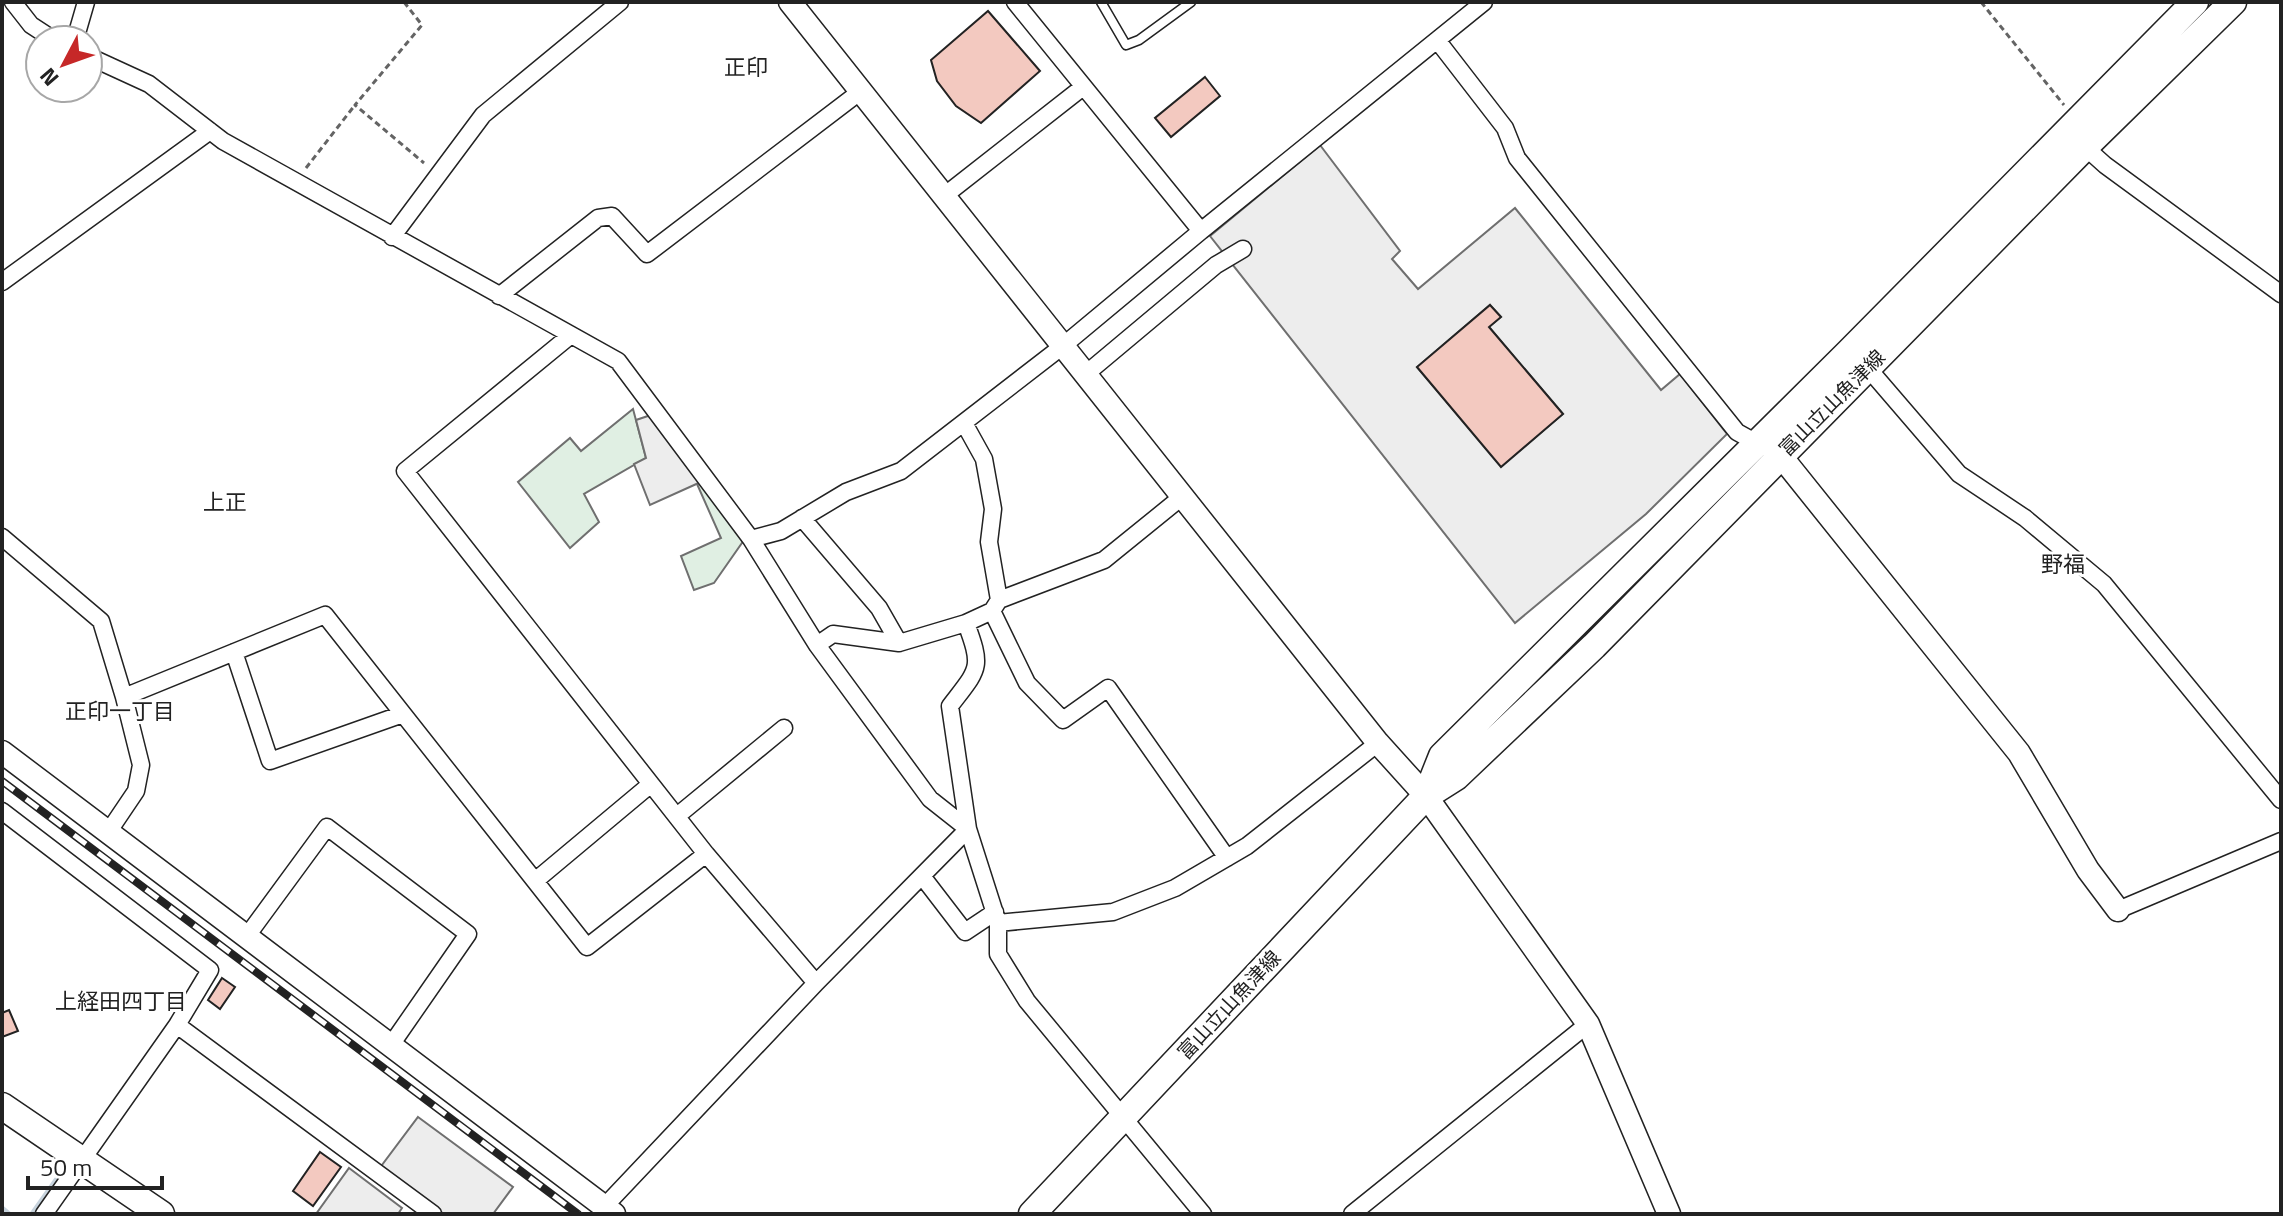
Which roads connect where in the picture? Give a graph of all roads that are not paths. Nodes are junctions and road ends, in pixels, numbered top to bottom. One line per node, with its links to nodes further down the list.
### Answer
1 (13, 2): 11 (street)
2 (86, 2): 12 (street)
3 (620, 2): 21 (street)
4 (790, 2): 16 (street)
5 (1015, 2): 15 (street)
6 (1101, 2): 7 (lane)
7 (1191, 2)
8 (1484, 2): 13 (street)
9 (2195, 2): 18 (main road, 富山立山魚津線)
10 (2233, 2): 18 (main road, 富山立山魚津線)
11 (30, 24)
12 (80, 24)
13 (1437, 40): 20 (street); 31 (street)
14 (104, 63): 17 (street)
15 (1083, 87): 19 (street); 20 (street)
16 (861, 91): 19 (street); 25 (street)
17 (210, 131): 21 (street); 23 (street)
18 (2082, 134): 24 (street); 28 (main road, 富山立山魚津線); 31 (main road, 富山立山魚津線)
19 (944, 196): 27 (street)
20 (1201, 231): 27 (street)
21 (392, 237): 25 (street)
22 (1243, 249): 29 (street)
23 (2, 282)
24 (2281, 294)
25 (499, 296): 26 (street)
26 (571, 335): 35 (street); 46 (street)
27 (1064, 345): 29 (street); 30 (street)
28 (1867, 367): 31 (main road, 富山立山魚津線); 48 (street)
29 (1087, 373): 32 (street)
30 (964, 423): 33 (street); 36 (street)
31 (1768, 449): 47 (main road, 富山立山魚津線); 58 (street)
32 (1183, 496): 36 (street); 44 (street)
33 (802, 518): 35 (street); 38 (street)
34 (2, 537): 41 (street)
35 (751, 539): 39 (street)
36 (996, 605): 37 (street); 55 (street)
37 (966, 623): 38 (street); 51 (street)
38 (899, 643): 39 (street)
39 (817, 645): 51 (street)
40 (234, 652): 41 (street); 42 (street); 42 (street)
41 (124, 697): 52 (street)
42 (403, 714): 57 (street)
43 (784, 728): 50 (street)
44 (1378, 743): 47 (street); 55 (street)
45 (2, 752): 52 (street)
46 (651, 784): 50 (street); 57 (street)
47 (1426, 796): 62 (street); 66 (main road, 富山立山魚津線)
48 (2281, 800)
49 (2, 811): 63 (street)
50 (677, 816): 54 (street)
51 (968, 829): 56 (street); 59 (street)
52 (109, 831): 60 (street)
53 (2281, 841): 58 (street)
54 (706, 854): 57 (street); 61 (street)
55 (1227, 858): 59 (street)
56 (922, 876): 59 (street); 61 (street)
57 (535, 881)
58 (2118, 910)
59 (996, 918): 66 (street)
60 (247, 936): 64 (street); 64 (street)
61 (816, 983): 68 (street)
62 (1588, 1024): 74 (street); 75 (street)
63 (177, 1025): 67 (street); 71 (street)
64 (391, 1045): 68 (street)
65 (2, 1106): 67 (main road)
66 (1123, 1117): 72 (main road, 富山立山魚津線); 73 (street)
67 (82, 1161): 69 (street); 70 (main road)
68 (609, 1211)
69 (44, 1214)
70 (161, 1214)
71 (433, 1214)
72 (1032, 1214)
73 (1203, 1214)
74 (1352, 1214)
75 (1669, 1214)

